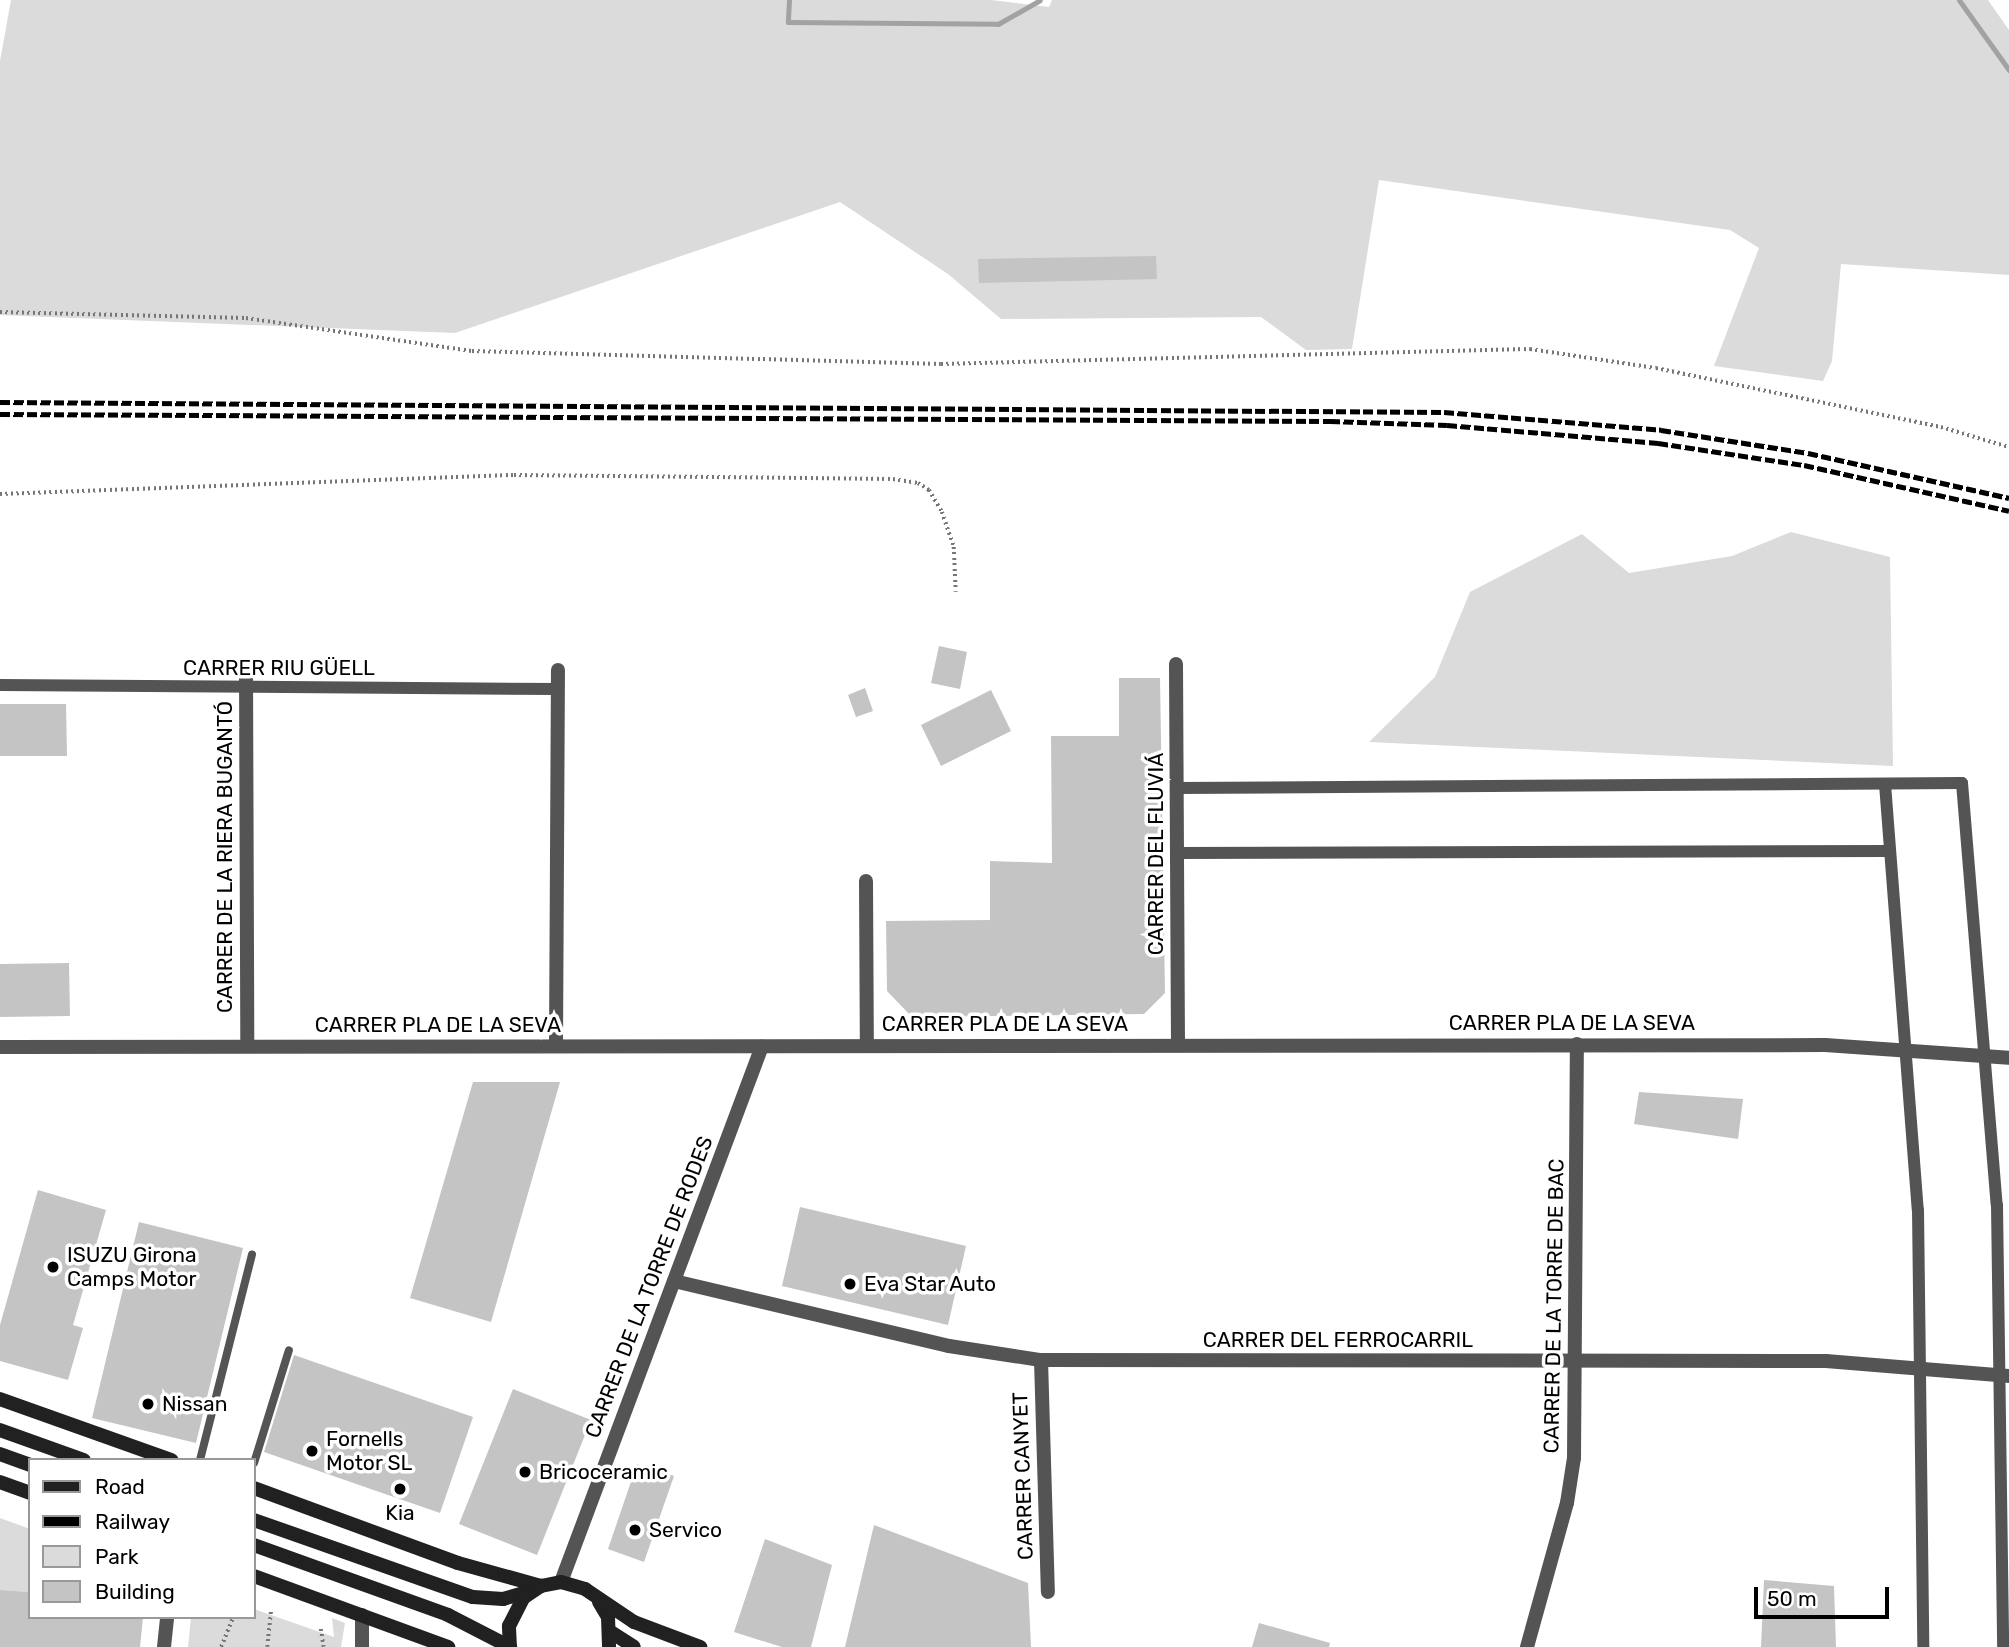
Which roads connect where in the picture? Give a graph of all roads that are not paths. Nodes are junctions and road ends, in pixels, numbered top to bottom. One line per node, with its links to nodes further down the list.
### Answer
1 (1176, 664): 8 (street, CARRER DEL FLUVIÁ)
2 (246, 668): 5 (street, CARRER DE LA RIERA BUGANTÓ)
3 (558, 670): 6 (street)
4 (0, 685): 5 (street, CARRER RIU GÜELL)
5 (246, 688): 6 (street, CARRER RIU GÜELL); 16 (street, CARRER DE LA RIERA BUGANTÓ)
6 (558, 689): 17 (street)
7 (1885, 784): 8 (street); 9 (street); 20 (street)
8 (1177, 788): 10 (street, CARRER DEL FLUVIÁ)
9 (1889, 851): 10 (street); 19 (street)
10 (1177, 853): 12 (street, CARRER DEL FLUVIÁ)
11 (866, 881): 14 (street)
12 (1178, 1044): 13 (street, CARRER PLA DE LA SEVA); 14 (street, CARRER PLA DE LA SEVA)
13 (1577, 1044): 19 (street, CARRER PLA DE LA SEVA); 26 (street, CARRER DE LA TORRE DE BAC)
14 (867, 1045): 18 (street, CARRER PLA DE LA SEVA)
15 (0, 1046): 16 (street, CARRER PLA DE LA SEVA)
16 (247, 1046): 17 (street, CARRER PLA DE LA SEVA)
17 (556, 1046): 18 (street, CARRER PLA DE LA SEVA)
18 (762, 1046): 23 (street, CARRER DE LA TORRE DE RODES)
19 (1907, 1049): 20 (street, CARRER PLA DE LA SEVA); 27 (street)
20 (1984, 1054): 21 (street, CARRER PLA DE LA SEVA); 28 (street)
21 (2009, 1058)
22 (253, 1254): 34 (lane)
23 (674, 1281): 25 (street, CARRER DEL FERROCARRIL); 43 (street, CARRER DE LA TORRE DE RODES)
24 (289, 1350): 35 (lane)
25 (1041, 1360): 26 (street, CARRER DEL FERROCARRIL); 45 (street, CARRER CANYET)
26 (1577, 1361): 27 (street, CARRER DEL FERROCARRIL); 57 (street, CARRER DE LA TORRE DE BAC)
27 (1919, 1366): 28 (street, CARRER DEL FERROCARRIL); 58 (street)
28 (2004, 1375): 59 (street)
29 (0, 1399): 33 (main road)
30 (0, 1430): 32 (main road)
31 (0, 1454): 36 (main road)
32 (78, 1458)
33 (165, 1458)
34 (201, 1458)
35 (256, 1458)
36 (28, 1464)
37 (0, 1482): 39 (main road)
38 (256, 1489): 44 (main road)
39 (28, 1492)
40 (256, 1521): 44 (main road)
41 (256, 1546): 53 (main road)
42 (256, 1577): 47 (main road)
43 (561, 1582): 44 (main road); 46 (main road)
44 (536, 1589): 53 (main road)
45 (1048, 1592)
46 (591, 1593): 49 (main road); 56 (main road)
47 (362, 1615): 51 (street); 52 (main road)
48 (167, 1619): 50 (street)
49 (611, 1632): 54 (main road); 55 (main road)
50 (164, 1647)
51 (362, 1647)
52 (447, 1647)
53 (510, 1647)
54 (609, 1647)
55 (634, 1647)
56 (700, 1647)
57 (1527, 1647)
58 (1923, 1647)
59 (2003, 1647)

